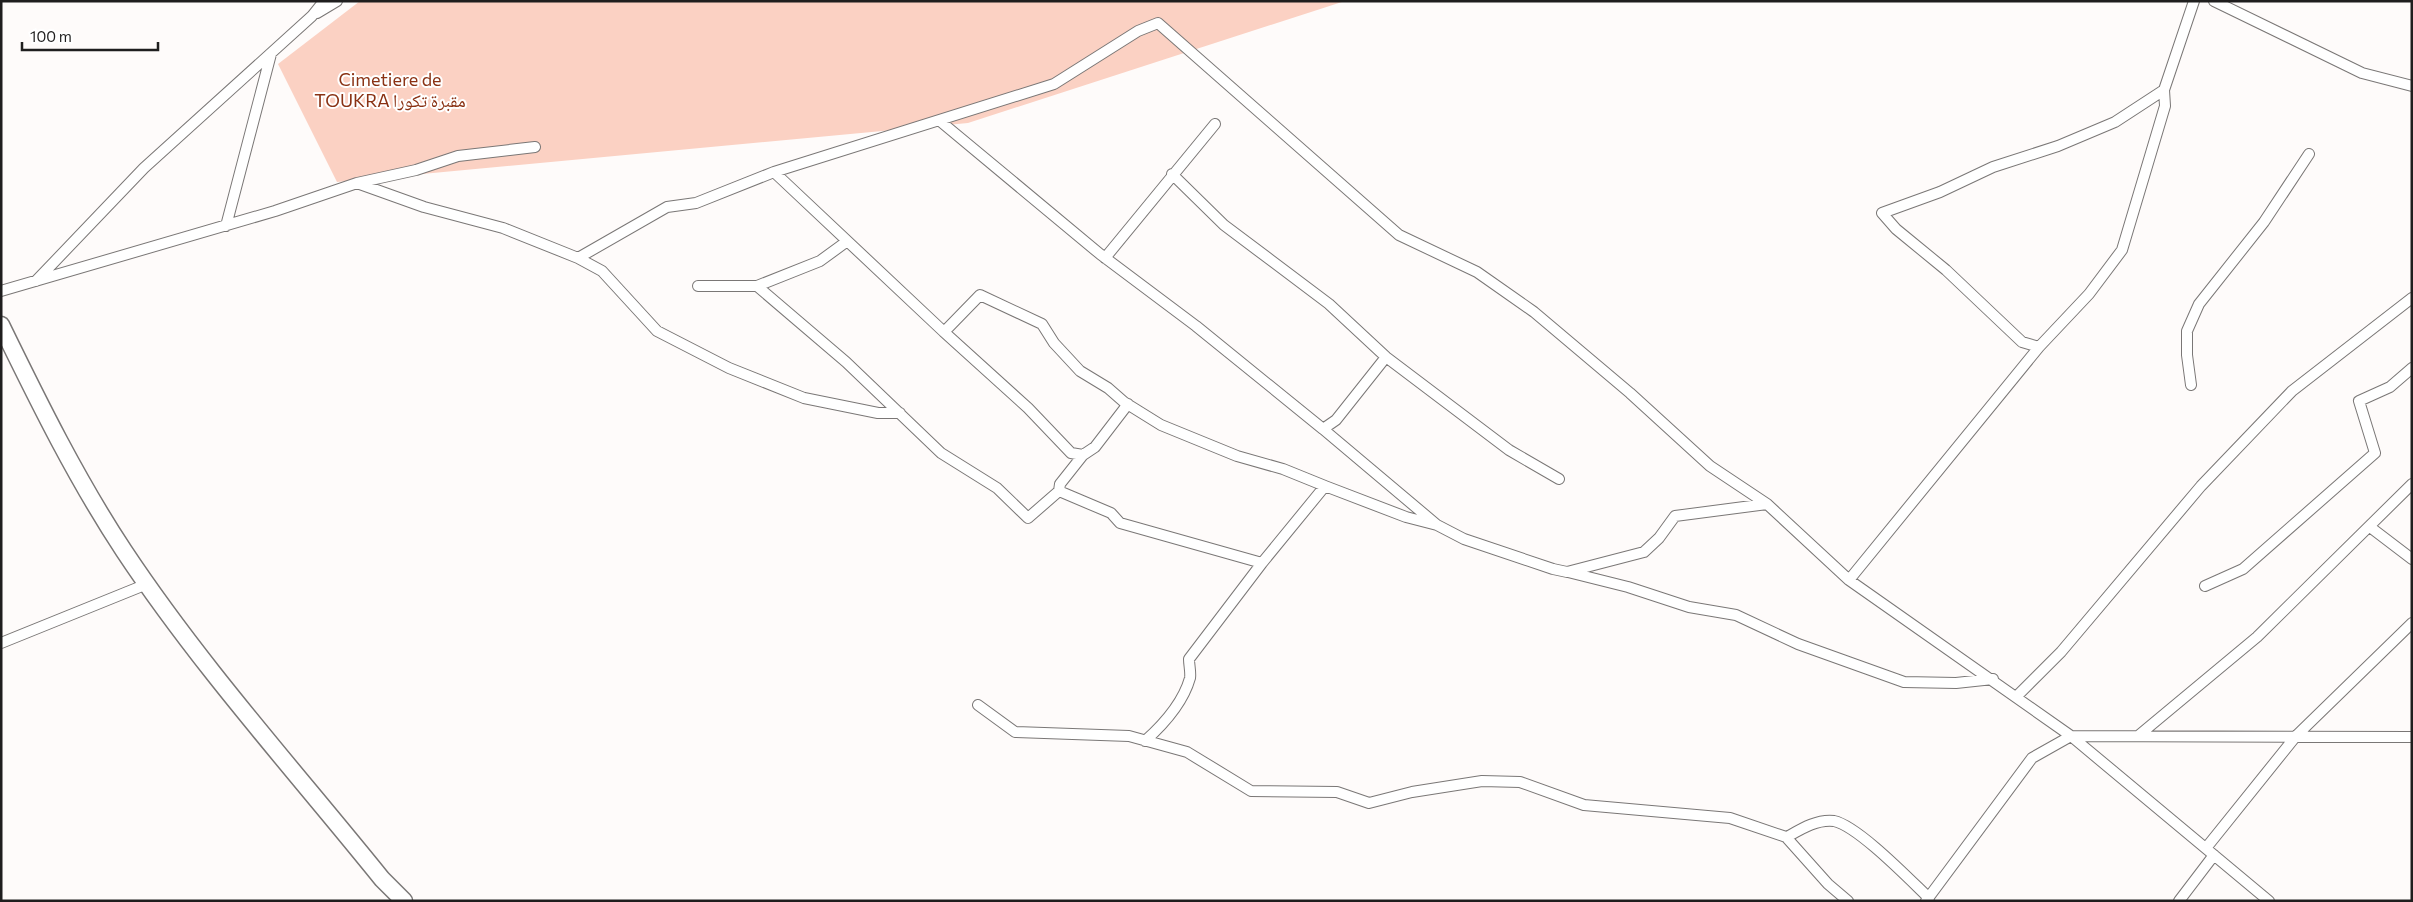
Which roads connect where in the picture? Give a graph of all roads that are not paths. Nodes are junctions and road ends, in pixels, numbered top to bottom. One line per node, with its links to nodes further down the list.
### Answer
1 (324, 1): 5 (street)
2 (337, 1): 5 (street)
3 (2194, 1): 8 (street)
4 (2214, 1): 7 (street)
5 (312, 16): 6 (street)
6 (271, 53): 16 (street); 20 (street)
7 (2412, 86)
8 (2164, 90): 27 (street); 27 (street)
9 (940, 121): 13 (street); 19 (street); 39 (street)
10 (1215, 124): 14 (street)
11 (535, 147): 15 (street)
12 (2309, 154): 30 (street)
13 (774, 172): 17 (street); 18 (street)
14 (1172, 174): 19 (street); 28 (street)
15 (357, 183): 16 (street); 18 (street)
16 (226, 226): 20 (street)
17 (846, 242): 22 (street); 26 (street)
18 (578, 258): 32 (street)
19 (1105, 258): 33 (street)
20 (35, 282): 23 (street)
21 (698, 286): 22 (street)
22 (758, 286): 32 (street)
23 (1, 290)
24 (2412, 298): 51 (street)
25 (1, 325): 46 (highway)
26 (944, 332): 31 (street); 34 (street)
27 (2039, 347): 45 (street)
28 (1386, 357): 33 (street); 35 (street)
29 (2412, 368): 47 (street)
30 (2191, 385)
31 (1128, 404): 34 (street); 37 (street)
32 (900, 413): 38 (street)
33 (1324, 429): 40 (street)
34 (1083, 455): 38 (street)
35 (1559, 479)
36 (2412, 484): 41 (street)
37 (1325, 486): 40 (street); 43 (street)
38 (1059, 491): 43 (street)
39 (1767, 504): 44 (street); 45 (street)
40 (1437, 525): 44 (street)
41 (2370, 527): 42 (street); 54 (street)
42 (2412, 559)
43 (1262, 563): 57 (street)
44 (1567, 572): 50 (street)
45 (1850, 580): 50 (street)
46 (147, 584): 49 (street); 62 (highway)
47 (2205, 586)
48 (2412, 623): 55 (street)
49 (1, 643)
50 (1994, 679): 51 (street)
51 (2016, 697): 53 (street)
52 (978, 705): 57 (street)
53 (2071, 736): 54 (street); 59 (street); 61 (street)
54 (2138, 736): 55 (street)
55 (2296, 736): 56 (street); 59 (street)
56 (2412, 737)
57 (1145, 741): 63 (street)
58 (1788, 837): 61 (street)
59 (2206, 848): 60 (street)
60 (2214, 855): 64 (street); 65 (street)
61 (1927, 899)
62 (404, 901)
63 (1848, 901)
64 (2179, 901)
65 (2269, 901)

